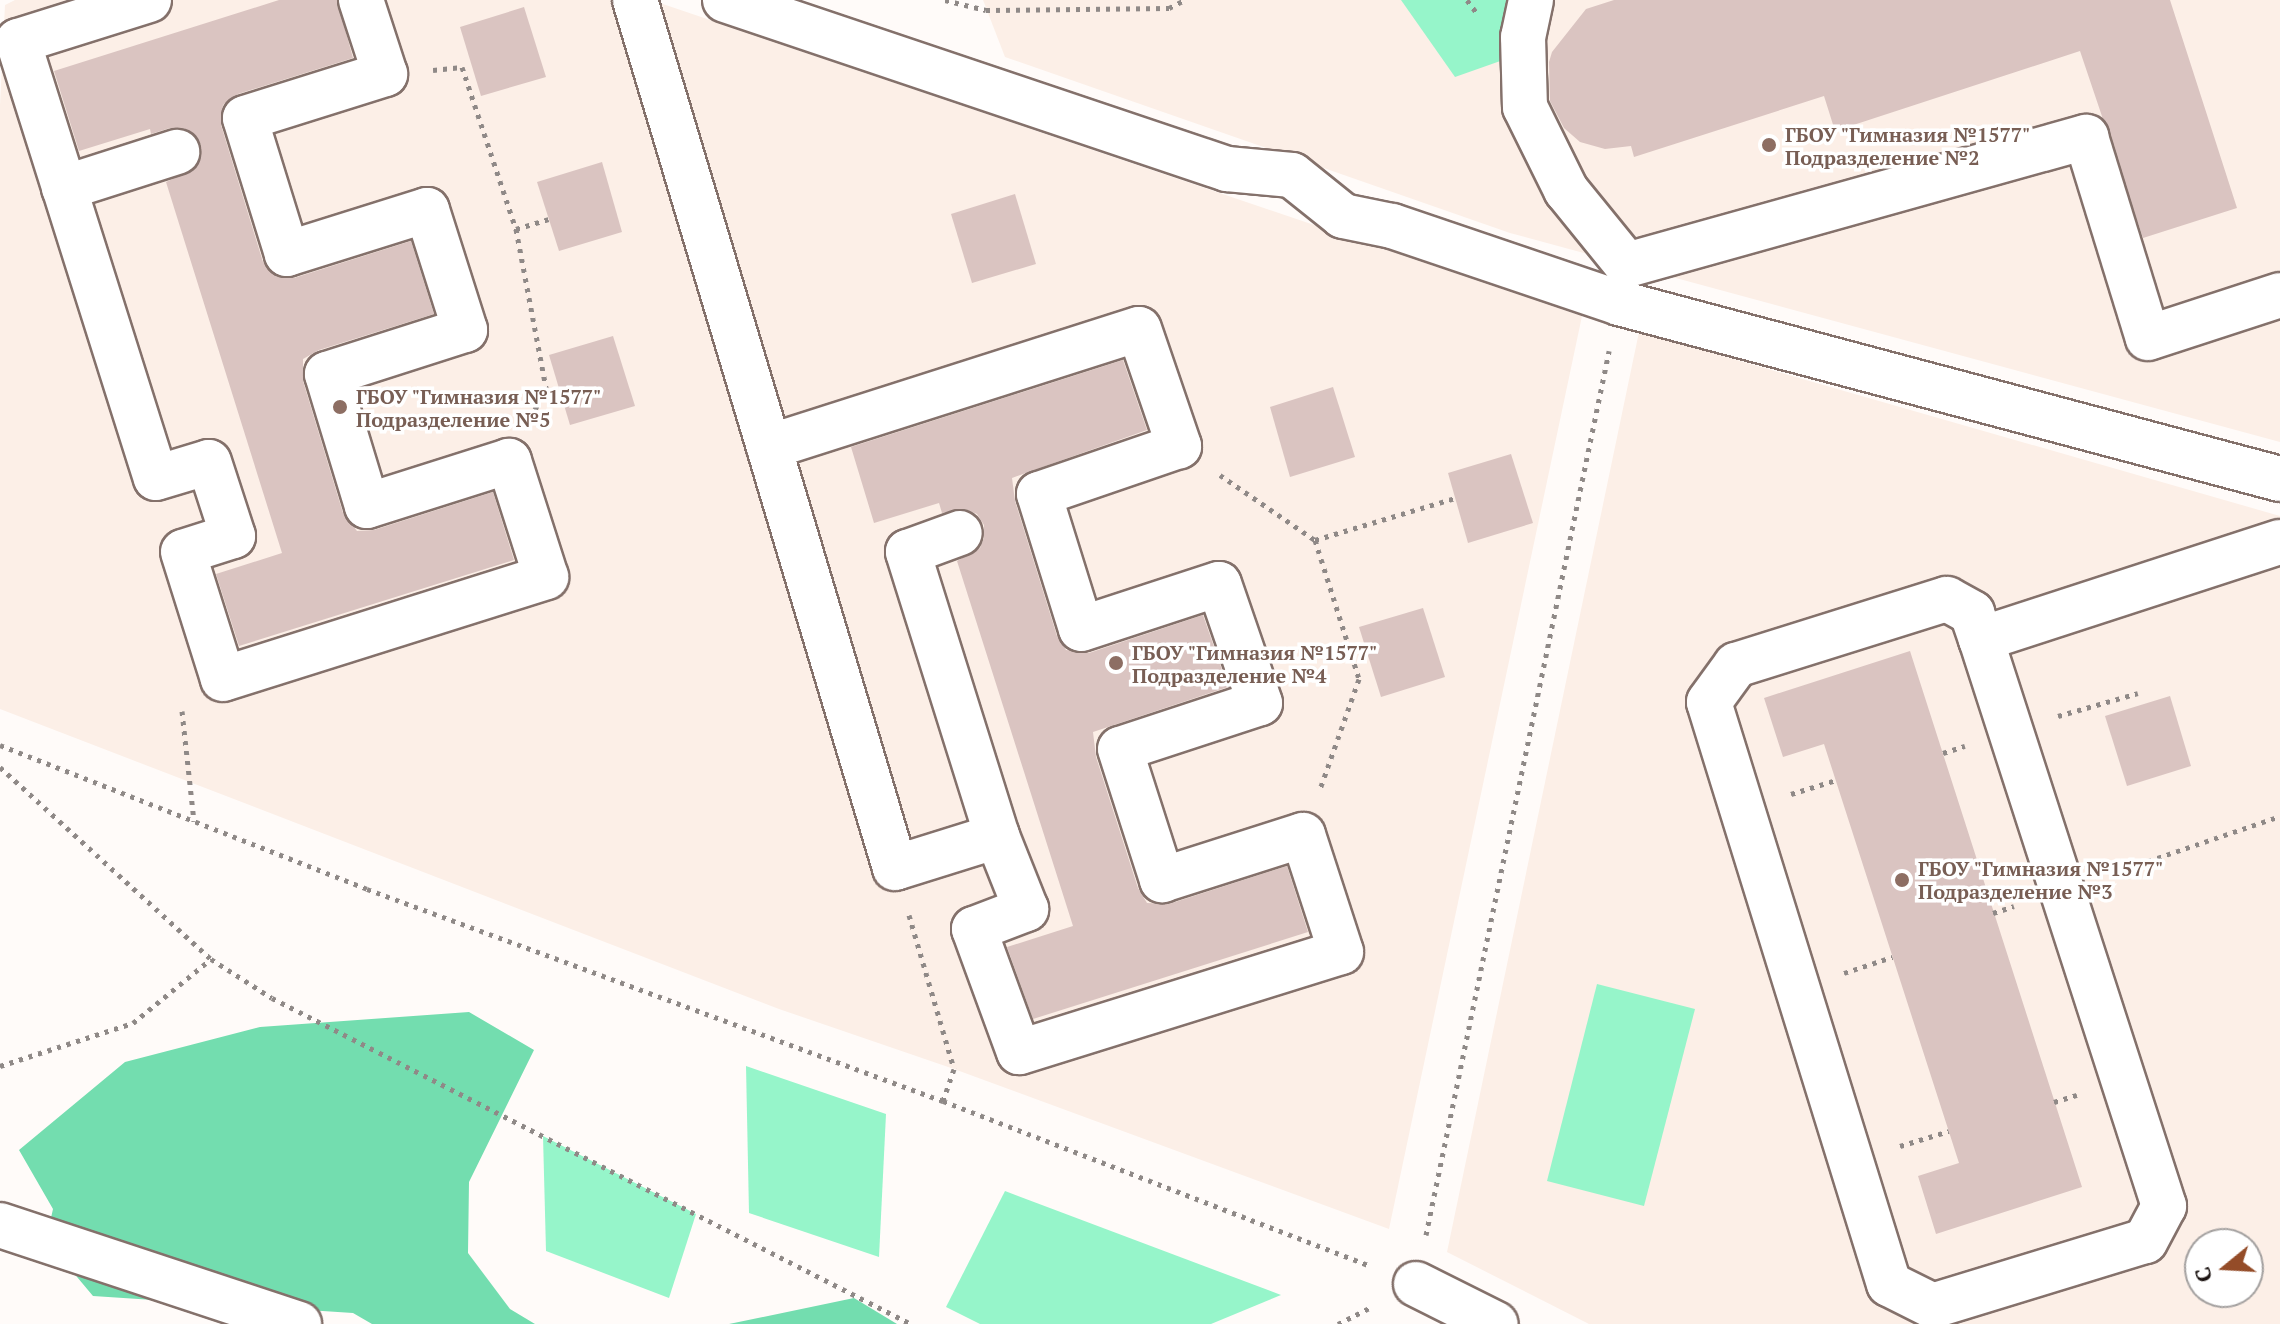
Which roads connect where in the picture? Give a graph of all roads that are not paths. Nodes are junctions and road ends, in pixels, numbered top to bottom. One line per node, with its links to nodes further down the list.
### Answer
1 (149, 0): 7 (lane)
2 (361, 0): 7 (lane)
3 (635, 0): 10 (lane)
4 (725, 0): 8 (lane)
5 (1531, 0): 8 (lane)
6 (177, 152): 7 (lane)
7 (64, 188)
8 (1623, 284): 9 (lane); 11 (lane)
9 (2280, 295)
10 (769, 447): 15 (lane); 15 (lane)
11 (2280, 479)
12 (960, 533): 15 (lane)
13 (2280, 542): 14 (lane)
14 (1981, 639): 14 (lane)
15 (997, 836)
16 (0, 1225): 18 (lane)
17 (1416, 1284): 19 (lane)
18 (299, 1324)
19 (1496, 1324)

